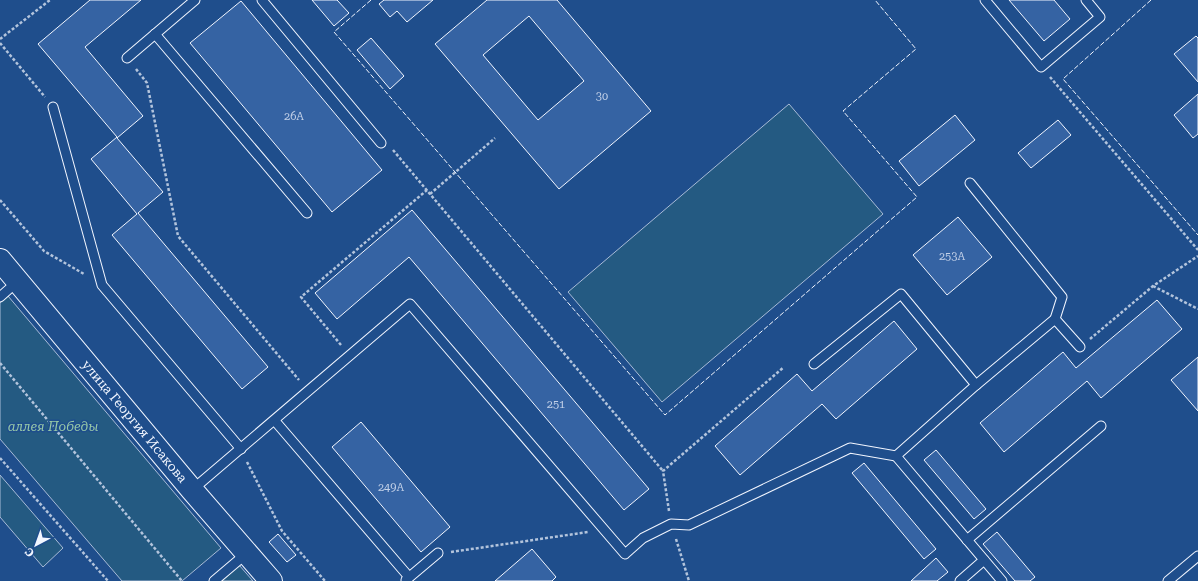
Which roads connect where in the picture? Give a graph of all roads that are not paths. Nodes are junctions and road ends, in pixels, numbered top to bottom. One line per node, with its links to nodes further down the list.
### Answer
1 (195, 0): 5 (lane)
2 (262, 0): 8 (lane)
3 (985, 0): 4 (lane)
4 (1086, 0)
5 (155, 34): 6 (lane); 10 (lane)
6 (127, 58)
7 (52, 107): 20 (lane)
8 (385, 145)
9 (970, 183): 14 (lane)
10 (307, 213)
11 (0, 260): 12 (street, улица Георгия Исакова)
12 (18, 281): 13 (lane); 22 (street, улица Георгия Исакова)
13 (0, 296)
14 (1055, 319): 15 (lane); 17 (lane)
15 (1080, 348)
16 (814, 364): 17 (lane)
17 (976, 385): 21 (lane)
18 (275, 421): 20 (lane); 21 (lane); 28 (lane)
19 (1101, 426): 23 (lane)
20 (241, 449): 22 (lane)
21 (896, 456): 23 (lane)
22 (192, 490): 24 (street, улица Георгия Исакова)
23 (967, 540): 27 (lane)
24 (247, 553): 29 (lane); 30 (street, улица Георгия Исакова)
25 (438, 553): 28 (lane)
26 (1198, 556): 33 (lane)
27 (984, 560): 31 (lane); 32 (lane)
28 (407, 579)
29 (214, 581)
30 (271, 581)
31 (960, 581)
32 (1002, 581)
33 (1168, 581)

